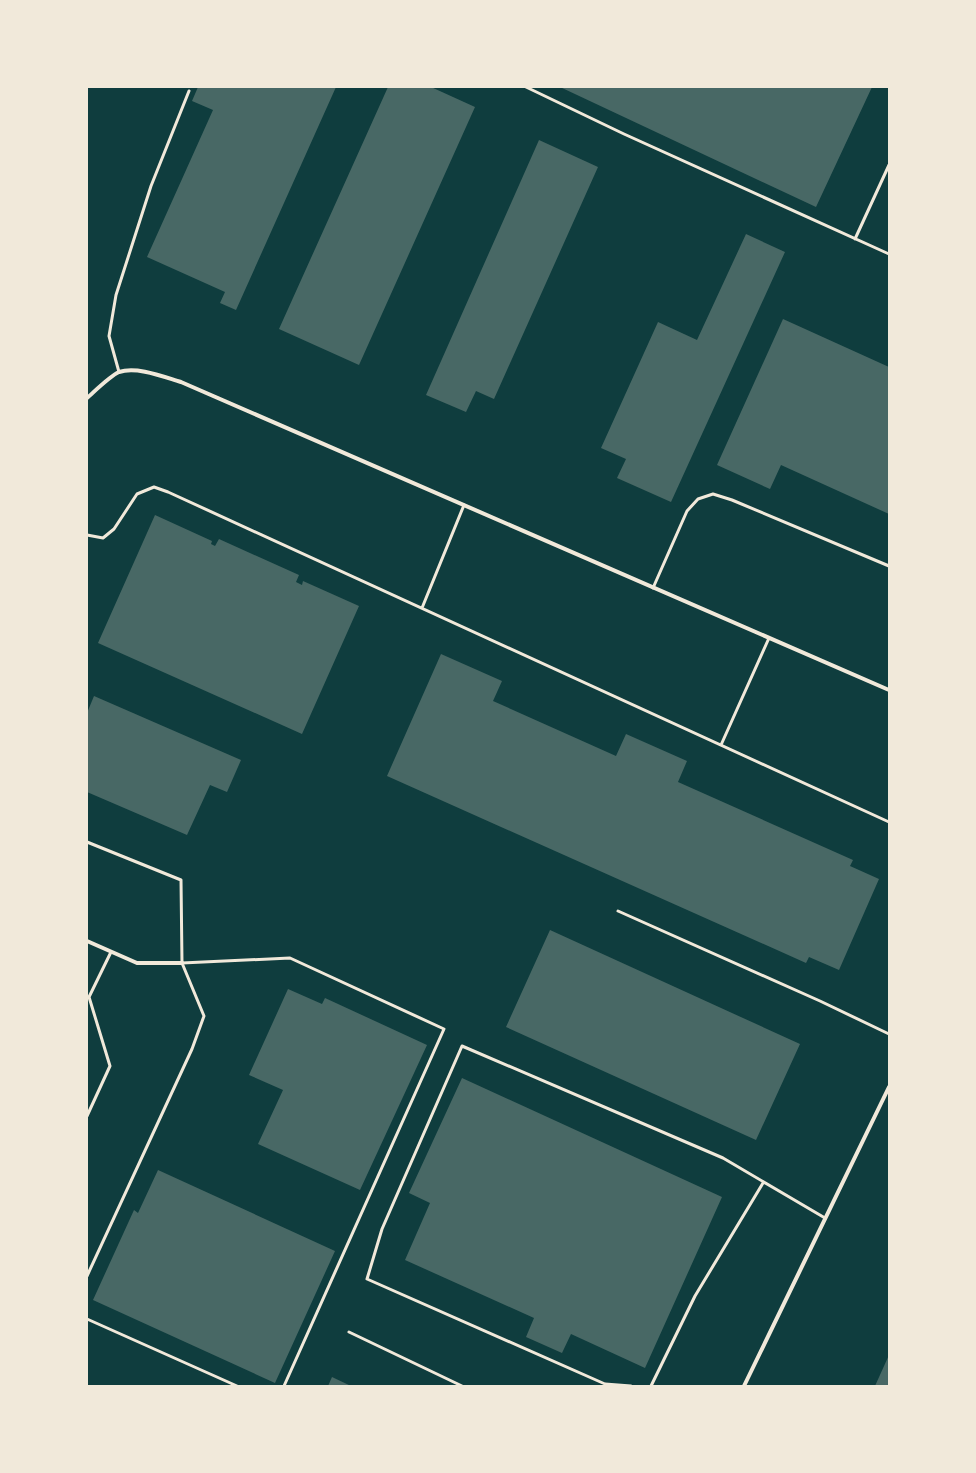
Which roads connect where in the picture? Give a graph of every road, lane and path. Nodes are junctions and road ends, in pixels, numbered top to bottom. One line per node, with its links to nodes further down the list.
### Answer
1 (526, 87): 4 (lane)
2 (188, 91): 6 (lane)
3 (889, 165): 4 (lane)
4 (855, 239): 5 (lane)
5 (889, 254)
6 (119, 372): 7 (street); 8 (street)
7 (87, 398)
8 (464, 505): 11 (street); 12 (lane)
9 (87, 535): 12 (lane)
10 (889, 566): 11 (lane)
11 (653, 588): 13 (street)
12 (422, 608): 15 (lane)
13 (769, 638): 14 (street); 15 (lane)
14 (889, 690)
15 (721, 745): 16 (lane)
16 (889, 822)
17 (87, 842): 21 (lane)
18 (618, 911): 23 (lane)
19 (87, 941): 20 (street)
20 (111, 952): 21 (street); 22 (lane)
21 (182, 963): 28 (lane); 32 (lane)
22 (88, 997): 25 (lane)
23 (889, 1034)
24 (889, 1086): 27 (street)
25 (87, 1116)
26 (763, 1183): 27 (lane); 34 (lane); 35 (lane)
27 (825, 1218): 36 (street)
28 (87, 1276)
29 (87, 1319): 31 (lane)
30 (348, 1332): 33 (lane)
31 (237, 1386)
32 (284, 1386)
33 (462, 1386)
34 (631, 1386)
35 (651, 1386)
36 (744, 1386)

